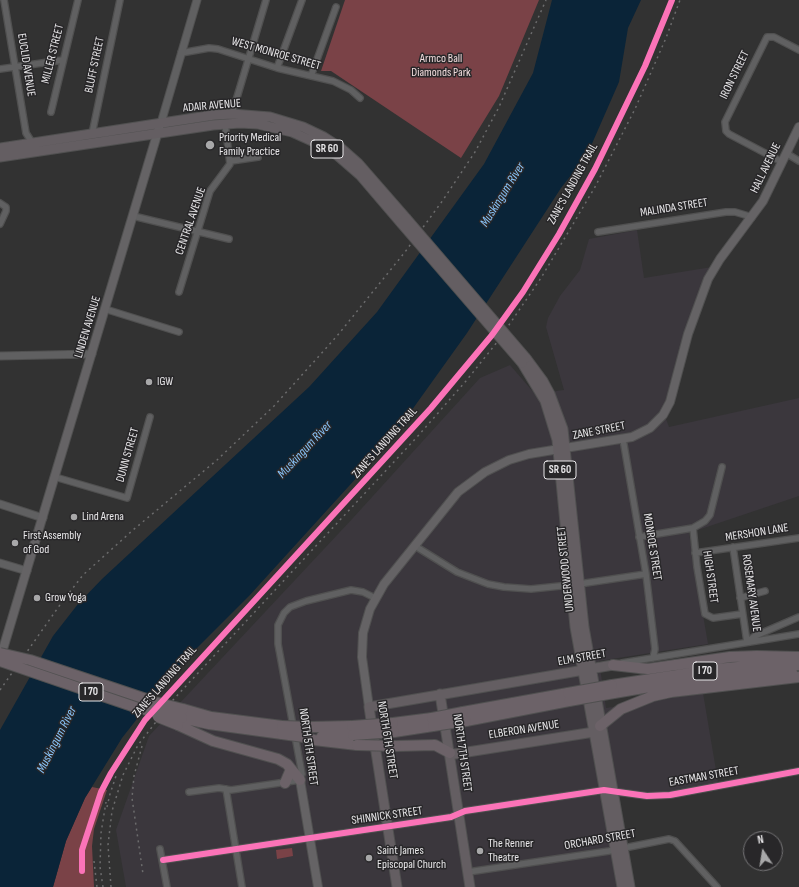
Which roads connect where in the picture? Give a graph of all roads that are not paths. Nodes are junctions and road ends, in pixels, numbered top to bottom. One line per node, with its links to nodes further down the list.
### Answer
1 (4, 0): 12 (street, EUCLID AVENUE)
2 (78, 0): 11 (street, MILLER STREET)
3 (120, 0): 23 (street, BLUFF STREET)
4 (197, 0): 9 (street, LINDEN AVENUE)
5 (266, 0): 10 (street)
6 (302, 0): 13 (street)
7 (336, 7): 15 (street)
8 (799, 50): 32 (street, IRON STREET)
9 (181, 53): 10 (street, WEST MONROE STREET); 21 (street, LINDEN AVENUE)
10 (248, 58): 13 (street, WEST MONROE STREET); 18 (street)
11 (63, 60): 12 (street); 17 (street, MILLER STREET)
12 (15, 67): 14 (street); 22 (street, EUCLID AVENUE)
13 (277, 68): 15 (street, WEST MONROE STREET)
14 (0, 69)
15 (312, 76): 16 (street, WEST MONROE STREET)
16 (360, 98)
17 (51, 112)
18 (232, 114): 21 (main road, ADAIR AVENUE / SR 60); 36 (main road, ADAIR AVENUE / SR 60)
19 (225, 123): 21 (main road, ADAIR AVENUE / SR 60); 30 (street); 36 (main road, ADAIR AVENUE / SR 60)
20 (799, 127): 27 (main road, HALL AVENUE)
21 (160, 128): 23 (main road, ADAIR AVENUE / SR 60); 25 (main road, ADAIR AVENUE / SR 60); 34 (main road, LINDEN AVENUE)
22 (26, 133): 24 (street); 25 (street, EUCLID AVENUE)
23 (92, 134): 25 (main road, ADAIR AVENUE / SR 60)
24 (20, 145): 25 (main road, ADAIR AVENUE / SR 60); 26 (main road, ADAIR AVENUE / SR 60)
25 (34, 147): 28 (main road, ADAIR AVENUE / SR 60)
26 (0, 148)
27 (786, 153): 31 (street); 32 (main road, HALL AVENUE)
28 (0, 157)
29 (258, 157): 30 (street)
30 (231, 161): 38 (street, CENTRAL AVENUE)
31 (799, 161)
32 (782, 162): 35 (main road, HALL AVENUE)
33 (0, 203): 37 (street)
34 (133, 216): 38 (street); 43 (main road, LINDEN AVENUE)
35 (752, 217): 39 (street, MALINDA STREET); 48 (main road, ZANE STREET)
36 (404, 220): 41 (main road, ADAIR AVENUE / SR 60, bridge)
37 (0, 224)
38 (198, 232): 40 (street); 42 (street, CENTRAL AVENUE)
39 (598, 232)
40 (229, 239)
41 (457, 281): 49 (main road, UNDERWOOD STREET / SR 60, bridge)
42 (179, 292)
43 (106, 309): 44 (street); 45 (main road, LINDEN AVENUE)
44 (179, 332)
45 (92, 354): 46 (street); 51 (main road, LINDEN AVENUE)
46 (0, 356)
47 (150, 417): 51 (street, DUNN STREET)
48 (623, 439): 49 (main road, ZANE STREET); 55 (street, MONROE STREET)
49 (562, 450): 57 (main road, ZANE STREET); 63 (main road, UNDERWOOD STREET / SR 60)
50 (722, 467): 54 (street)
51 (55, 477): 53 (main road, LINDEN AVENUE)
52 (0, 504): 53 (street)
53 (43, 518): 61 (main road, LINDEN AVENUE)
54 (693, 528): 55 (street); 59 (street, HIGH STREET)
55 (639, 537): 62 (street, MONROE STREET)
56 (799, 538): 58 (street, MERSHON LANE)
57 (415, 546): 63 (street); 65 (main road, ZANE STREET)
58 (733, 547): 59 (street, MERSHON LANE); 66 (street, ROSEMARY AVENUE)
59 (695, 553): 67 (street, HIGH STREET)
60 (0, 562): 61 (street)
61 (27, 571): 74 (main road, LINDEN AVENUE)
62 (646, 574): 63 (street); 72 (street, MONROE STREET)
63 (574, 585): 77 (main road, UNDERWOOD STREET / SR 60)
64 (764, 591): 66 (street)
65 (375, 598): 82 (main road, NORTH 6TH STREET); 90 (street, NORTH 5TH STREET)
66 (740, 598): 67 (street, ROSEMARY AVENUE)
67 (742, 614): 70 (street, ROSEMARY AVENUE)
68 (799, 618): 70 (street)
69 (799, 634): 70 (street, ELM STREET)
70 (747, 642): 72 (street, ELM STREET)
71 (0, 653): 83 (highway, I 70, bridge)
72 (653, 658): 75 (street, ELM STREET)
73 (799, 658): 75 (highway)
74 (0, 661): 83 (highway, I 70, bridge)
75 (613, 665): 77 (main road, ELM STREET)
76 (799, 665): 80 (highway, I 70)
77 (586, 669): 81 (main road, ELM STREET); 84 (main road, UNDERWOOD STREET / SR 60)
78 (799, 672): 80 (highway, I 70)
79 (799, 677): 84 (highway)
80 (613, 689): 86 (highway, I 70, bridge)
81 (440, 694): 82 (main road, ELM STREET); 87 (main road, NORTH 7TH STREET)
82 (369, 707): 96 (main road, NORTH 6TH STREET)
83 (181, 717): 85 (highway, I 70); 88 (highway)
84 (597, 729): 87 (main road, ELBERON AVENUE); 93 (main road, UNDERWOOD STREET / SR 60)
85 (282, 730): 86 (highway, I 70, bridge); 86 (highway, I 70, bridge)
86 (354, 736): 87 (highway, bridge)
87 (450, 752): 95 (main road, NORTH 7TH STREET)
88 (291, 769): 90 (highway); 91 (highway)
89 (799, 771): 93 (street, EASTMAN STREET)
90 (300, 780): 91 (street); 97 (main road, NORTH 5TH STREET)
91 (285, 783): 92 (street)
92 (226, 789): 94 (street); 100 (street)
93 (608, 790): 95 (street, SHINNICK STREET); 98 (main road, UNDERWOOD STREET / SR 60)
94 (189, 792)
95 (458, 814): 96 (street, SHINNICK STREET); 102 (main road, NORTH 7TH STREET)
96 (388, 826): 97 (street, SHINNICK STREET); 106 (main road, NORTH 6TH STREET)
97 (310, 838): 100 (street, SHINNICK STREET); 105 (main road, NORTH 5TH STREET)
98 (619, 848): 102 (street, ORCHARD STREET); 108 (main road, UNDERWOOD STREET / SR 60); 109 (main road, UNDERWOOD STREET / SR 60); 110 (street, ORCHARD STREET)
99 (160, 849): 101 (street)
100 (236, 849): 101 (street, SHINNICK STREET); 104 (street)
101 (163, 860): 103 (street)
102 (468, 872): 107 (main road, NORTH 7TH STREET)
103 (167, 887)
104 (242, 887)
105 (318, 887)
106 (397, 887)
107 (470, 887)
108 (622, 887)
109 (630, 887)
110 (717, 887)

